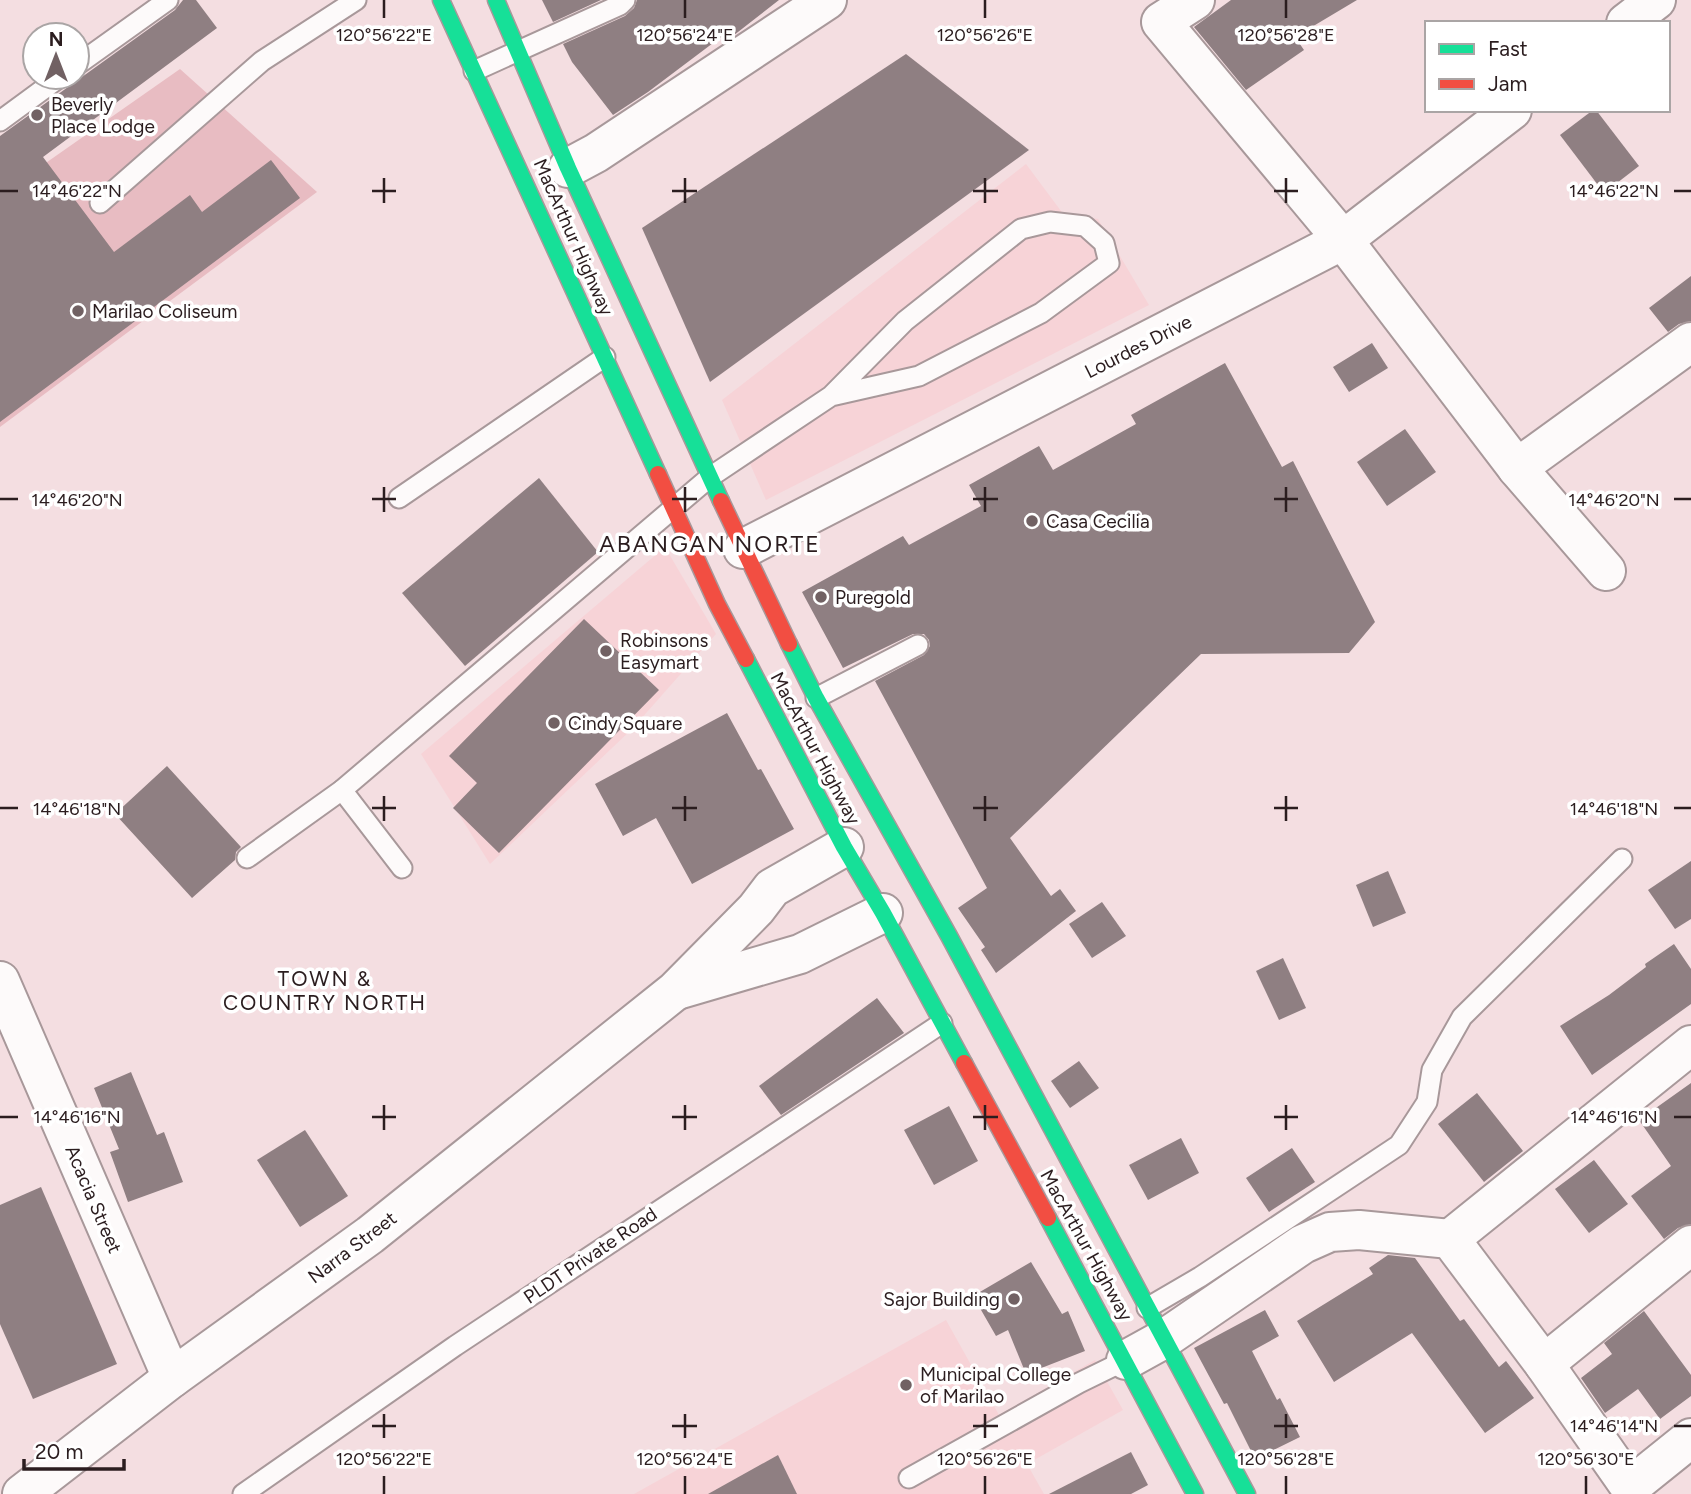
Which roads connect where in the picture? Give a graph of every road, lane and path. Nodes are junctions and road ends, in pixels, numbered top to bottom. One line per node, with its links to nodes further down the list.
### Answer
1 (168, 0): 11 (lane)
2 (356, 0): 17 (lane)
3 (441, 0): 12 (highway, MacArthur Highway)
4 (496, 0): 10 (highway, MacArthur Highway)
5 (625, 0): 10 (lane)
6 (827, 0): 16 (street)
7 (1195, 0): 18 (street)
8 (1656, 0): 9 (street)
9 (1629, 21)
10 (519, 51): 12 (lane); 16 (highway, MacArthur Highway)
11 (91, 55)
12 (474, 71): 20 (highway, MacArthur Highway)
13 (41, 91): 15 (lane)
14 (1509, 112): 18 (street, Lourdes Drive)
15 (0, 121)
16 (568, 168): 23 (highway, MacArthur Highway)
17 (100, 203)
18 (1343, 240): 22 (street); 26 (street, Lourdes Drive)
19 (1691, 342): 22 (street)
20 (605, 357): 24 (lane); 25 (highway, MacArthur Highway)
21 (831, 396): 21 (lane); 23 (lane)
22 (1517, 468): 27 (street)
23 (710, 477): 25 (lane); 26 (highway, MacArthur Highway)
24 (399, 498)
25 (673, 509): 30 (lane); 31 (highway, MacArthur Highway)
26 (743, 549): 29 (highway, MacArthur Highway)
27 (1606, 571)
28 (918, 645): 29 (lane)
29 (816, 698): 42 (highway, MacArthur Highway)
30 (342, 790): 32 (lane); 34 (lane)
31 (844, 847): 35 (highway, MacArthur Highway); 37 (street, Narra Street)
32 (247, 858)
33 (1622, 859): 42 (lane)
34 (402, 868)
35 (883, 913): 37 (street, Narra Street); 38 (highway, MacArthur Highway)
36 (0, 981): 45 (street, Acacia Street)
37 (676, 991): 45 (street, Narra Street)
38 (942, 1023): 43 (highway, MacArthur Highway); 50 (lane, PLDT Private Road)
39 (1691, 1045): 40 (street)
40 (1450, 1239): 42 (street); 44 (street)
41 (1691, 1245): 44 (street)
42 (1156, 1323): 43 (street); 52 (highway, MacArthur Highway)
43 (1126, 1360): 47 (lane); 51 (highway, MacArthur Highway)
44 (1544, 1364): 48 (street)
45 (172, 1378): 49 (street, Narra Street)
46 (1691, 1438): 48 (street)
47 (909, 1478)
48 (1631, 1490)
49 (22, 1494)
50 (243, 1494)
51 (1195, 1494)
52 (1247, 1494)

